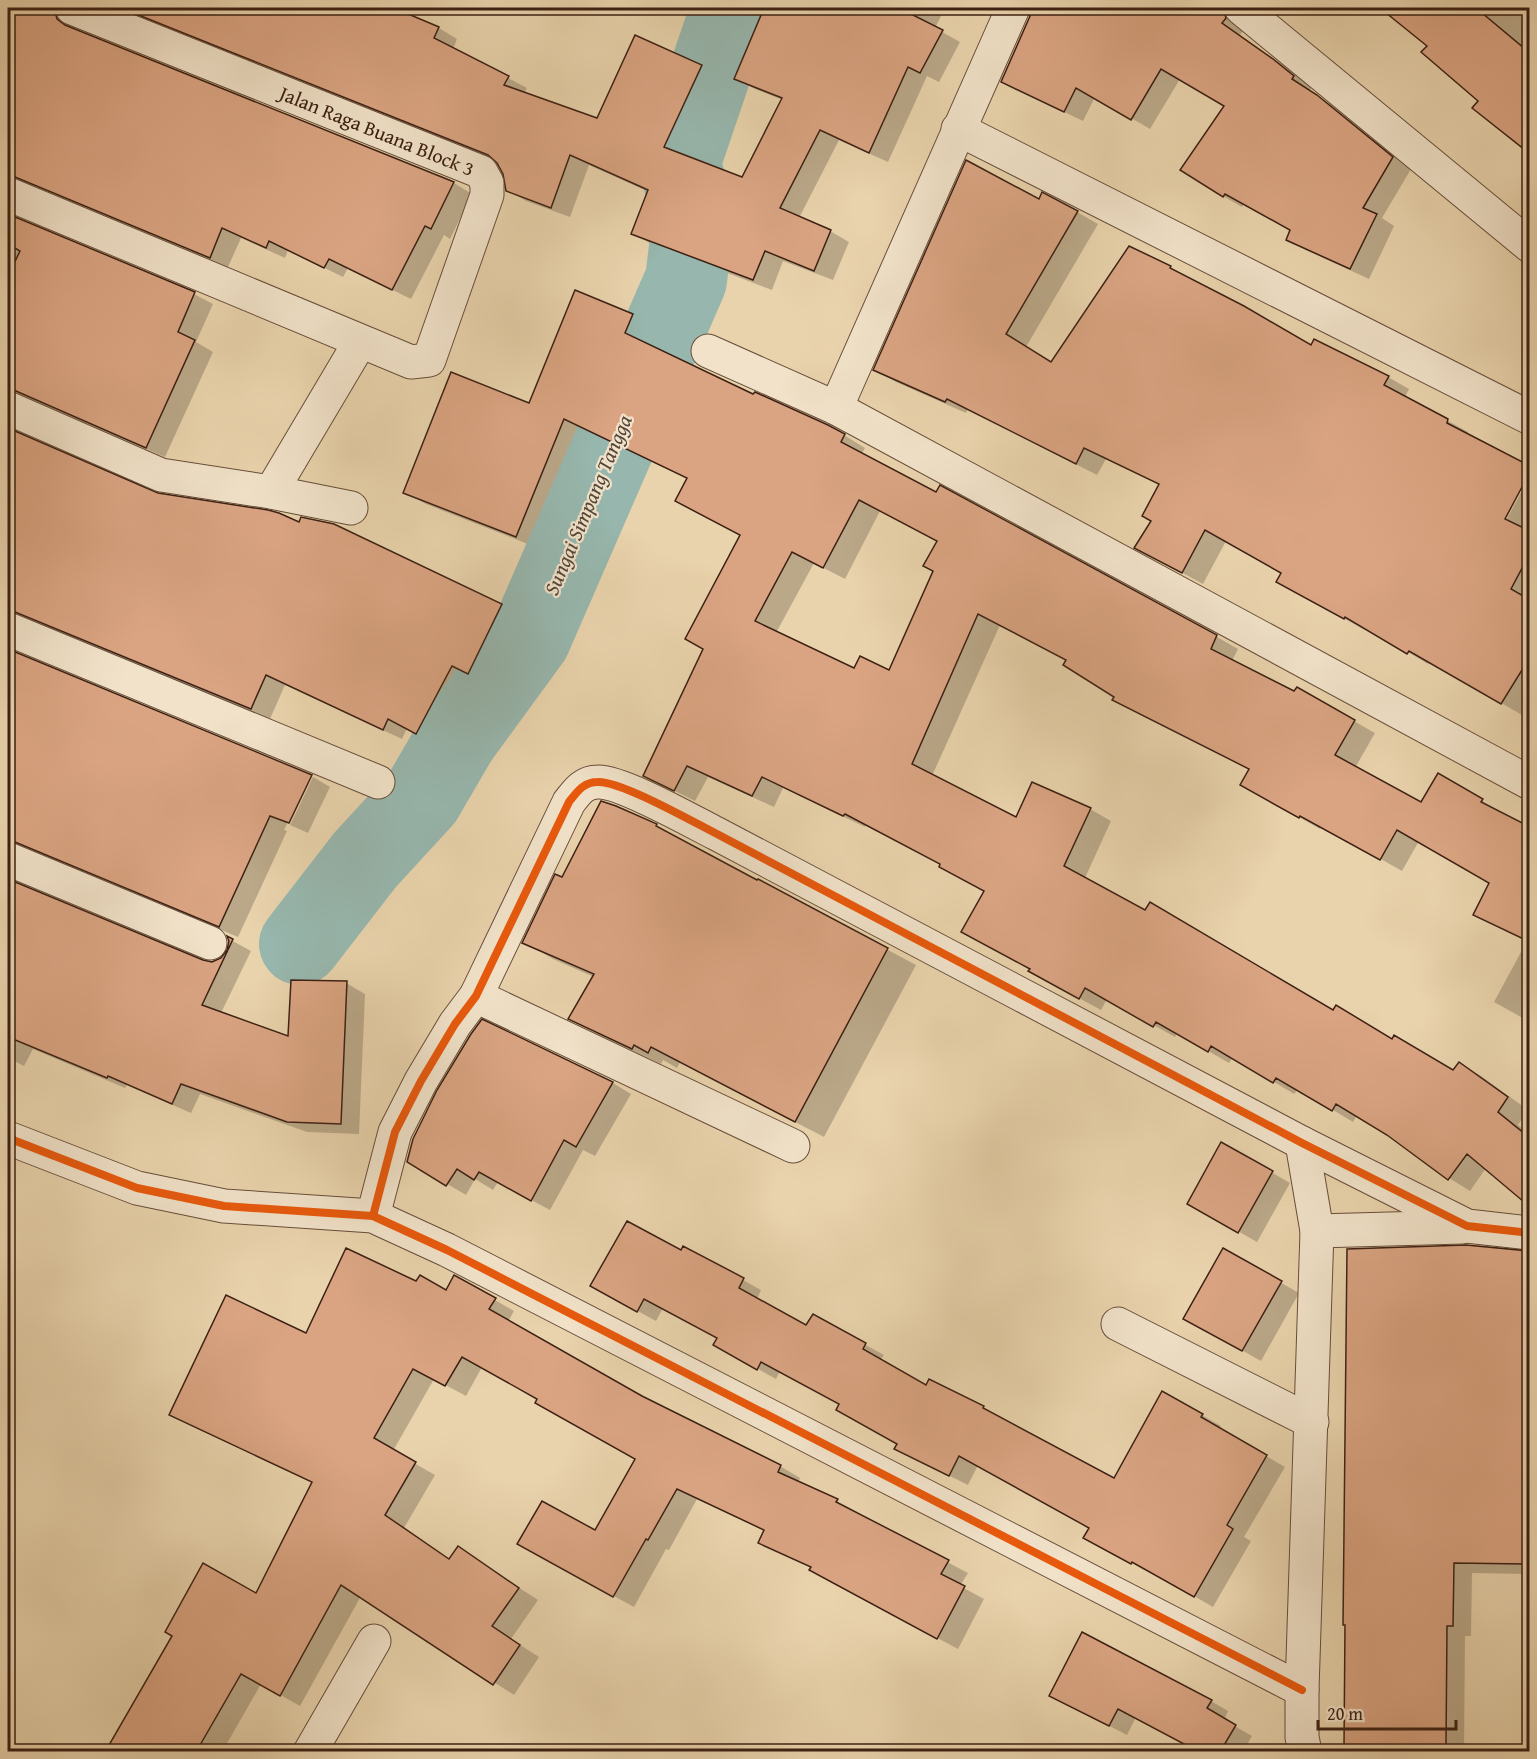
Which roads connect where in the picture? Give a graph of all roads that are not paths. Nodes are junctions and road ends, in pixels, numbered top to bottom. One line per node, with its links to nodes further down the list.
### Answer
1 (72, 8): 7 (street, Jalan Raga Buana Block 3)
2 (1013, 8): 4 (street)
3 (1241, 8): 6 (street)
4 (958, 129): 10 (street); 11 (street)
5 (8, 194): 7 (street)
6 (1530, 246)
7 (360, 342): 12 (street)
8 (708, 351): 10 (street)
9 (8, 408): 12 (street)
10 (836, 408): 16 (street)
11 (1530, 418)
12 (271, 492): 13 (street)
13 (351, 508)
14 (8, 629): 15 (street)
15 (378, 782)
16 (1530, 783)
17 (8, 860): 18 (street)
18 (210, 943)
19 (476, 996): 21 (street); 22 (street); 23 (street)
20 (8, 1138): 23 (street)
21 (1302, 1143): 24 (street); 25 (street)
22 (793, 1146)
23 (373, 1216): 30 (street)
24 (1467, 1226): 25 (street); 26 (street)
25 (1317, 1231): 28 (street)
26 (1530, 1233)
27 (1118, 1323): 28 (street)
28 (1312, 1422): 30 (street)
29 (374, 1641): 31 (street)
30 (1302, 1689): 32 (street)
31 (310, 1752)
32 (1305, 1752)

